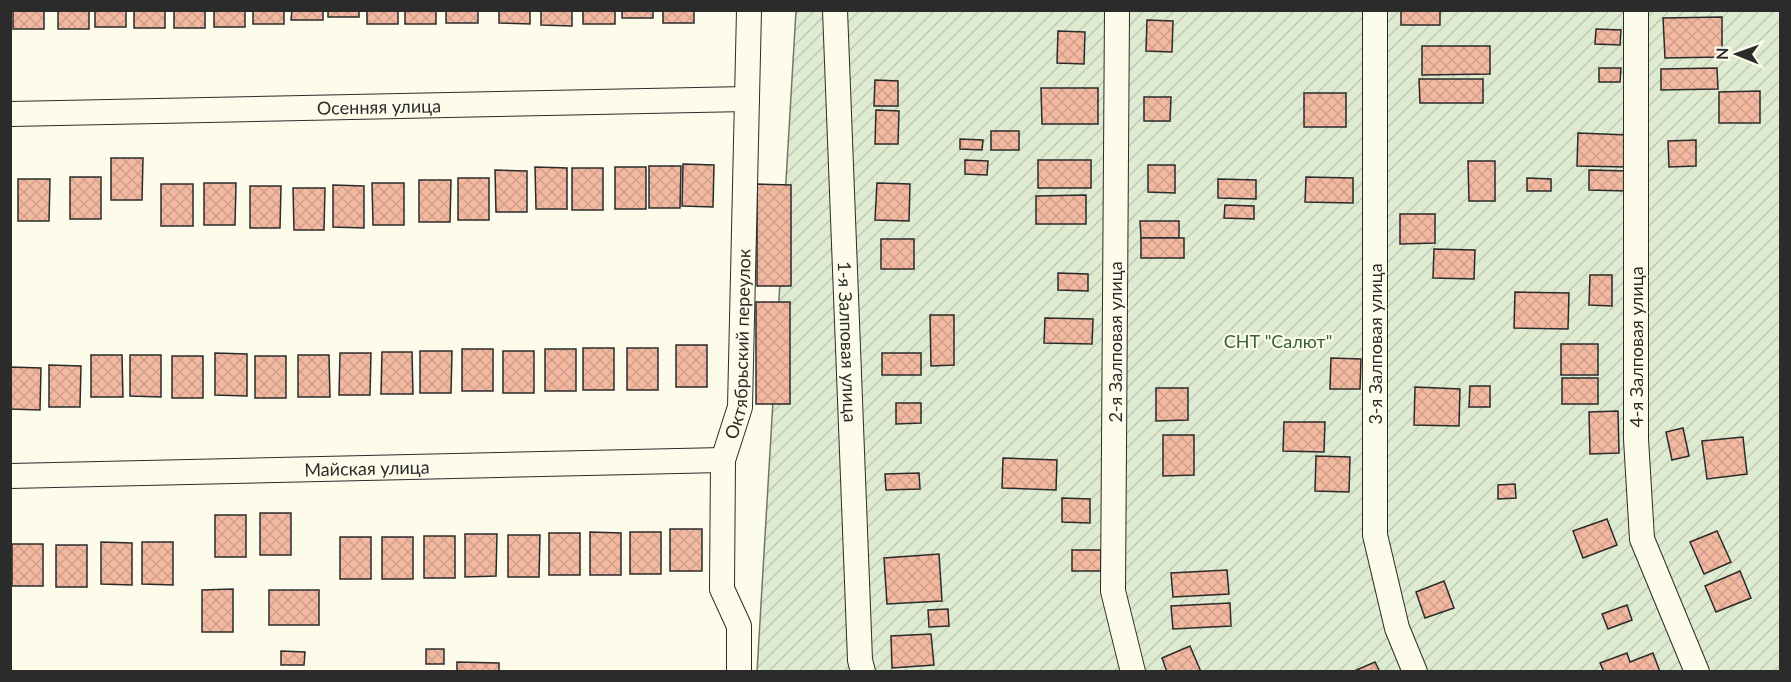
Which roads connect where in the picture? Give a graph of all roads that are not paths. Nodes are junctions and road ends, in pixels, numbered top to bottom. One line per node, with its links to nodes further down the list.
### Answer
1 (749, 10): 6 (street, Октябрьский переулок)
2 (835, 10): 11 (street, 1-я Залповая улица)
3 (1118, 10): 12 (street, 2-я Залповая улица)
4 (1375, 10): 13 (street, 3-я Залповая улица)
5 (1636, 10): 14 (street, 4-я Залповая улица)
6 (747, 99): 7 (street, Осенняя улица); 8 (street, Октябрьский переулок)
7 (10, 114)
8 (723, 460): 9 (street, Майская улица); 10 (street, Октябрьский переулок)
9 (10, 476)
10 (739, 672)
11 (863, 672)
12 (1133, 672)
13 (1414, 672)
14 (1697, 672)

